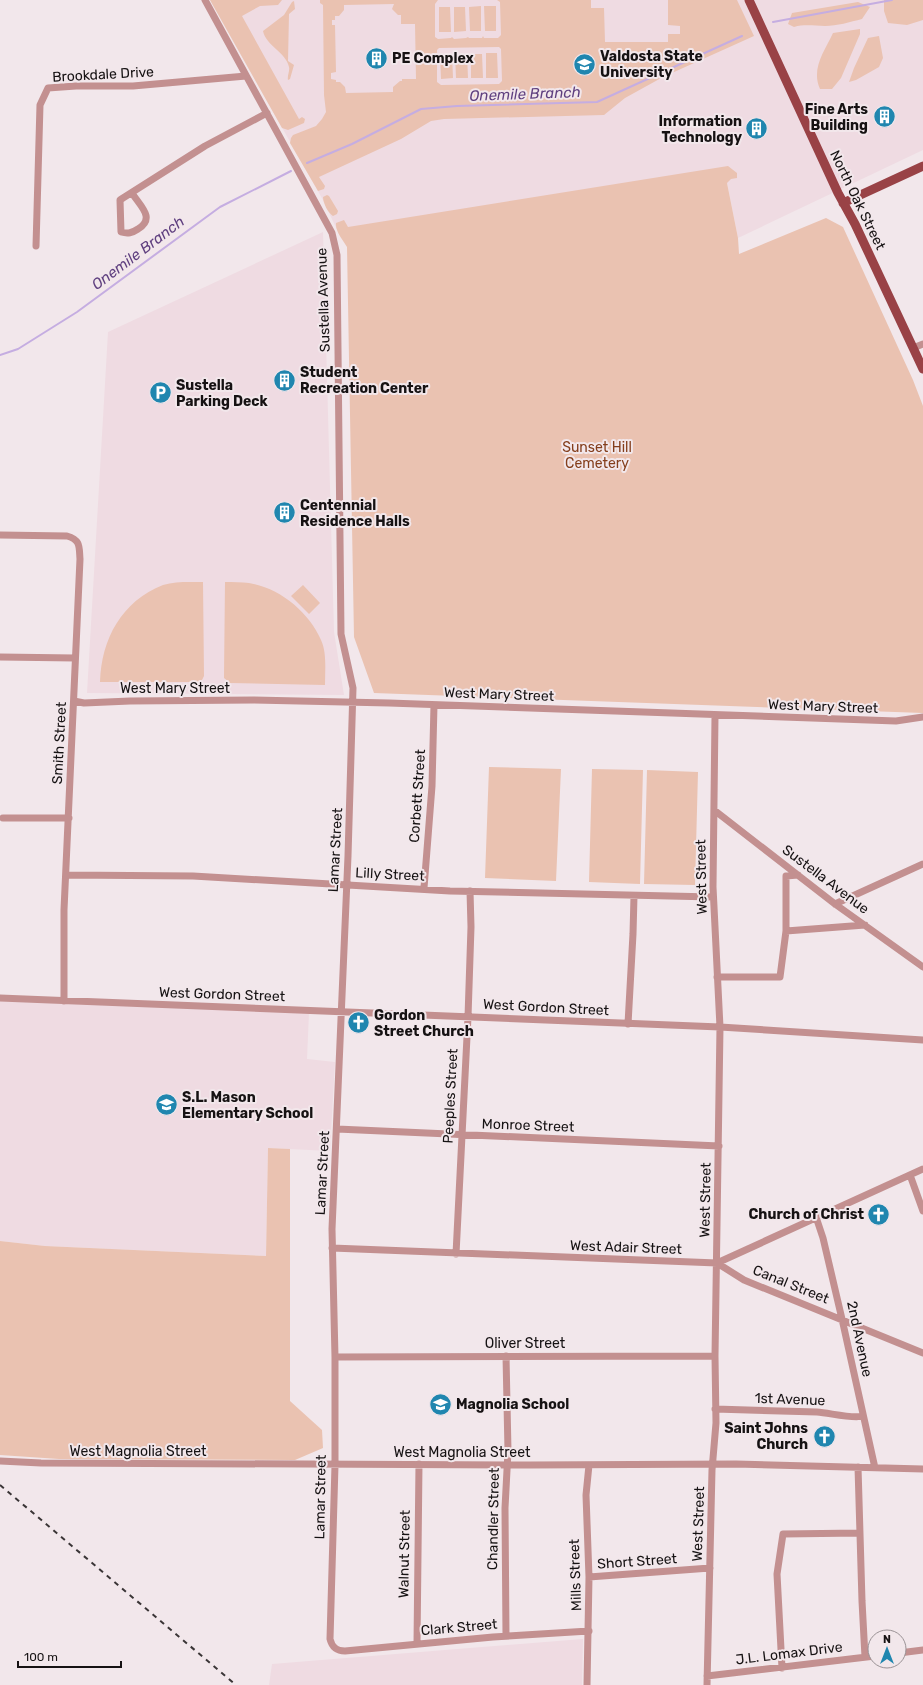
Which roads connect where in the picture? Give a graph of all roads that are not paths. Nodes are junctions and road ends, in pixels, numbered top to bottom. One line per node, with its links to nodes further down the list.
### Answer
1 (205, 0): 3 (street, Sustella Avenue)
2 (749, 0): 7 (main road, North Oak Street)
3 (246, 76): 4 (street, Sustella Avenue); 8 (street, Brookdale Drive)
4 (267, 113): 6 (street); 16 (street, Sustella Avenue)
5 (923, 166): 7 (main road)
6 (132, 193): 6 (street)
7 (843, 203): 10 (main road, North Oak Street)
8 (36, 246)
9 (923, 344): 10 (street)
10 (913, 348): 11 (main road, North Oak Street)
11 (923, 368)
12 (0, 535): 14 (street, Smith Street)
13 (0, 656): 14 (street)
14 (75, 658): 15 (street, Smith Street)
15 (74, 701): 16 (street, West Mary Street); 22 (street, Smith Street)
16 (352, 702): 17 (street, West Mary Street); 26 (street, Lamar Street)
17 (434, 704): 18 (street, West Mary Street); 27 (street, Corbett Street)
18 (715, 716): 19 (street, West Mary Street); 20 (street, West Street)
19 (923, 717)
20 (714, 810): 25 (street, Sustella Avenue); 30 (street, West Street)
21 (4, 818): 22 (street)
22 (68, 818): 24 (street, Smith Street)
23 (923, 864): 31 (street)
24 (66, 875): 26 (street, Lilly Street); 37 (street, Smith Street)
25 (798, 875): 31 (street, Sustella Avenue); 33 (street)
26 (346, 885): 27 (street, Lilly Street); 38 (street, Lamar Street)
27 (424, 888): 28 (street, Lilly Street)
28 (470, 891): 29 (street, Lilly Street); 39 (street, Peeples Street)
29 (634, 896): 30 (street, Lilly Street); 40 (street)
30 (713, 898): 35 (street, West Street)
31 (835, 904): 32 (street, Sustella Avenue)
32 (865, 925): 33 (street); 34 (street, Sustella Avenue)
33 (786, 931): 35 (street)
34 (923, 968)
35 (717, 977): 41 (street, West Street)
36 (0, 998): 37 (street, West Gordon Street)
37 (64, 1001): 38 (street, West Gordon Street)
38 (341, 1012): 39 (street, West Gordon Street); 43 (street, Lamar Street)
39 (468, 1017): 40 (street, West Gordon Street); 44 (street, Peeples Street)
40 (628, 1024): 41 (street, West Gordon Street)
41 (720, 1027): 42 (street, West Gordon Street); 45 (street, West Street)
42 (923, 1040)
43 (337, 1129): 44 (street, Monroe Street); 50 (street, Lamar Street)
44 (462, 1136): 45 (street, Monroe Street); 51 (street, Peeples Street)
45 (719, 1146): 52 (street, West Street)
46 (923, 1169): 47 (street, West Adair Street)
47 (910, 1175): 48 (street); 49 (street, West Adair Street)
48 (923, 1211)
49 (816, 1217): 52 (street, West Adair Street); 53 (street, 2nd Avenue)
50 (332, 1248): 51 (street, West Adair Street); 57 (street, Lamar Street)
51 (456, 1254): 52 (street, West Adair Street)
52 (717, 1263): 53 (street, Canal Street); 56 (street, West Street)
53 (842, 1319): 54 (street, Canal Street); 59 (street, 2nd Avenue)
54 (923, 1353)
55 (506, 1356): 56 (street, Oliver Street); 57 (street, Oliver Street); 62 (street, Chandler Street)
56 (715, 1356): 58 (street, West Street)
57 (335, 1357): 64 (street, Lamar Street)
58 (714, 1409): 59 (street, 1st Avenue); 63 (street, West Street)
59 (863, 1416): 67 (street, 2nd Avenue)
60 (0, 1461): 64 (street, West Magnolia Street)
61 (419, 1464): 62 (street, West Magnolia Street); 64 (street, West Magnolia Street); 74 (street, Walnut Street)
62 (507, 1464): 65 (street, West Magnolia Street); 73 (street, Chandler Street)
63 (713, 1464): 65 (street, West Magnolia Street); 66 (street, West Magnolia Street); 70 (street, West Street)
64 (335, 1465): 75 (street, Lamar Street)
65 (589, 1465): 71 (street, Mills Street)
66 (858, 1467): 67 (street, West Magnolia Street); 69 (street)
67 (874, 1468): 68 (street, West Magnolia Street)
68 (923, 1469)
69 (860, 1533): 78 (street); 79 (street)
70 (710, 1568): 71 (street, Short Street); 80 (street, West Street)
71 (589, 1577): 72 (street, Mills Street)
72 (589, 1631): 73 (street, Clark Street); 81 (street, Mills Street)
73 (506, 1636): 74 (street, Clark Street)
74 (416, 1644): 75 (street, Clark Street)
75 (332, 1646)
76 (923, 1650): 77 (street)
77 (907, 1653)
78 (865, 1658): 79 (street, J.L. Lomax Drive)
79 (782, 1668): 80 (street, J.L. Lomax Drive)
80 (707, 1676): 82 (street, West Street)
81 (587, 1685)
82 (707, 1685)

